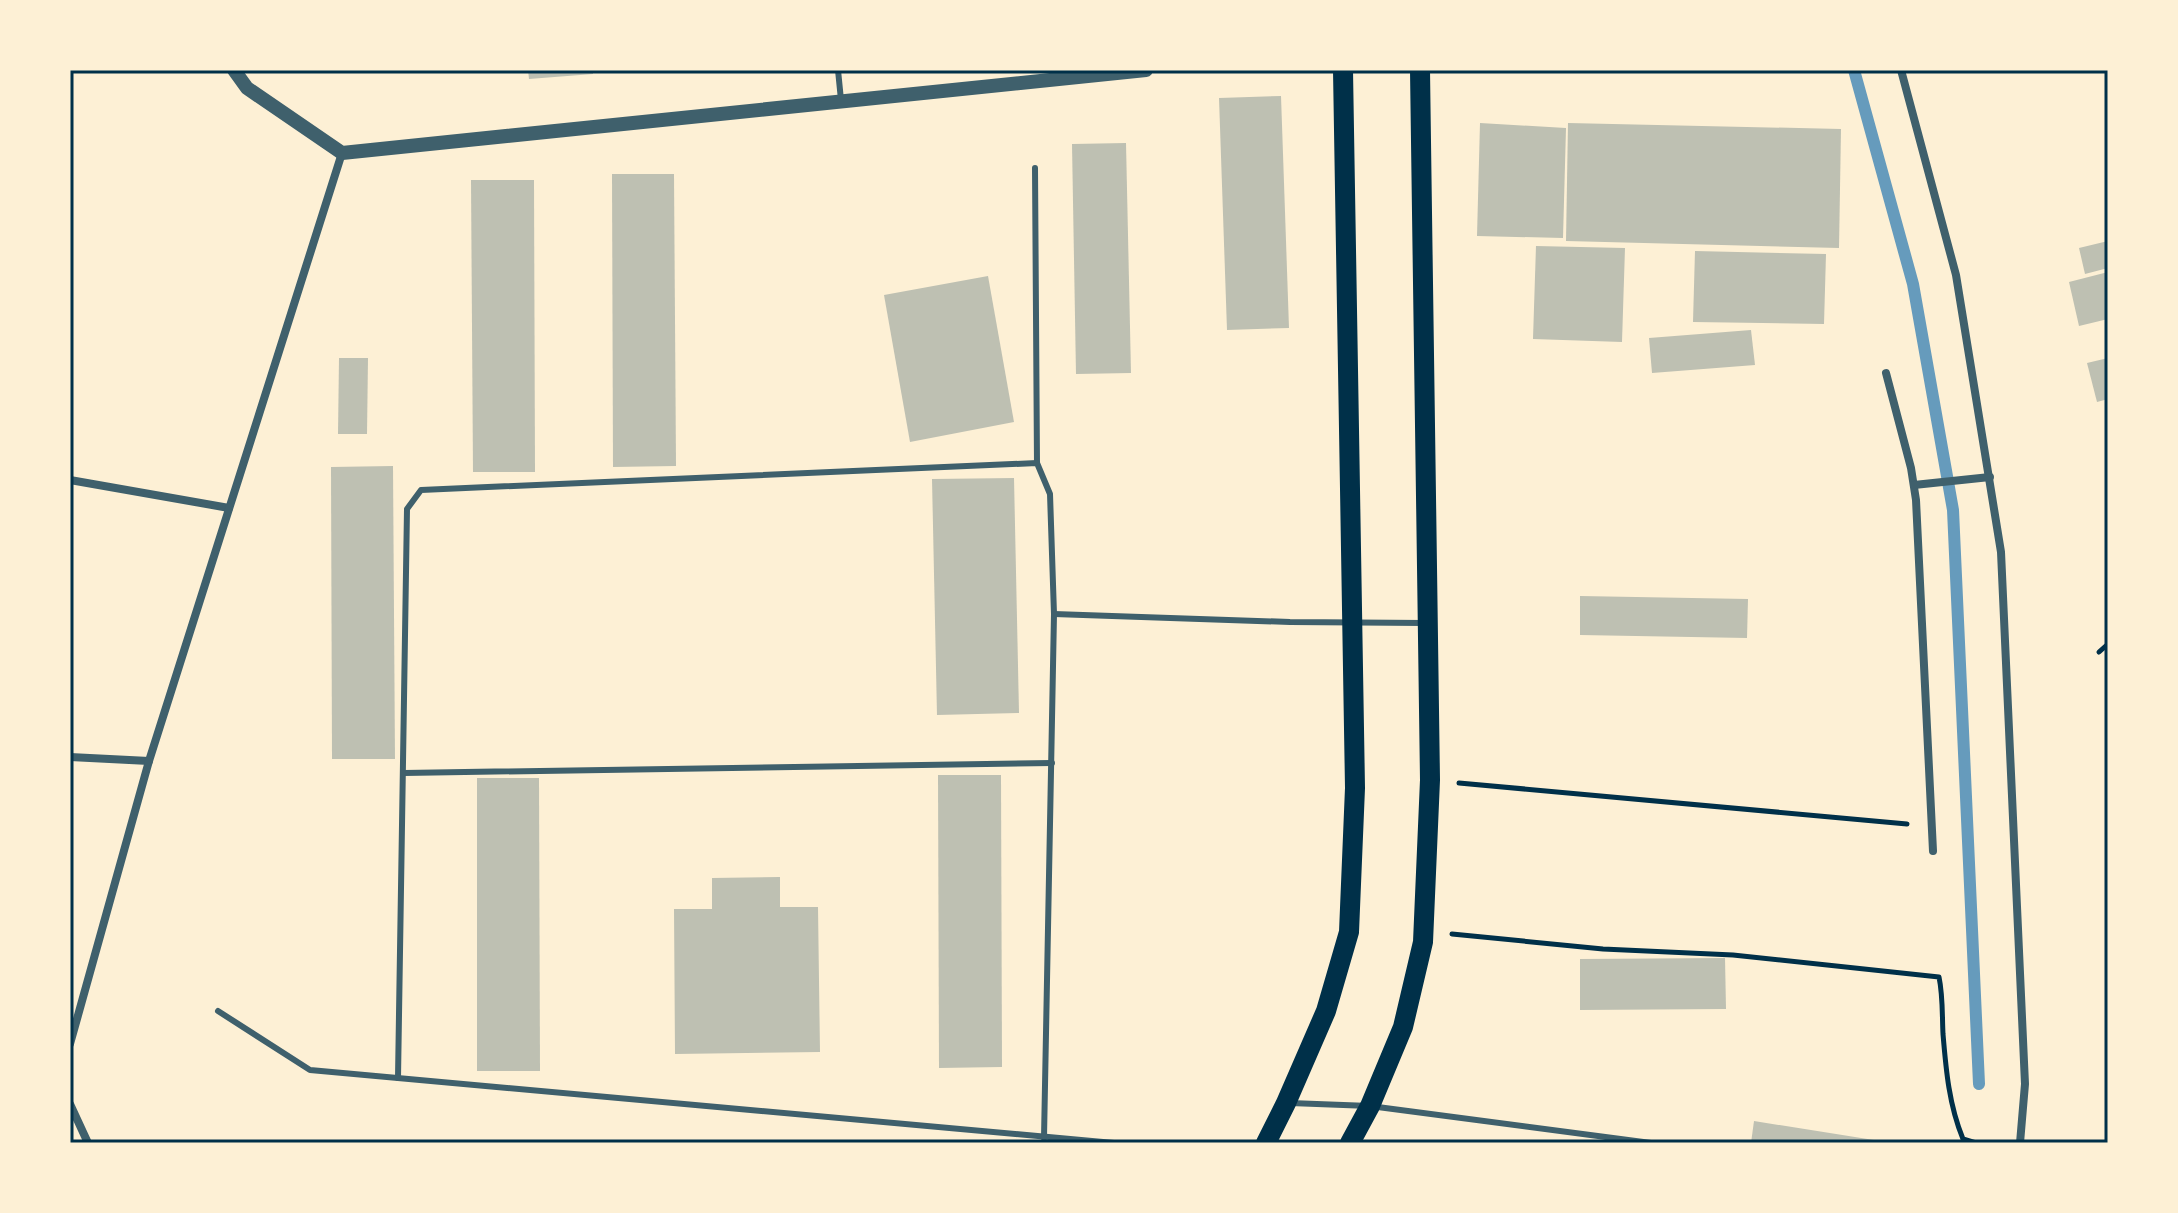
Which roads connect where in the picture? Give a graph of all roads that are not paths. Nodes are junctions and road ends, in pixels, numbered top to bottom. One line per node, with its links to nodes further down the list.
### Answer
1 (234, 70): 8 (street)
2 (838, 70): 7 (lane)
3 (1146, 70): 7 (street)
4 (1343, 70): 17 (main road)
5 (1420, 70): 18 (main road)
6 (1901, 70): 12 (street)
7 (841, 100): 8 (street)
8 (342, 153): 15 (street)
9 (1035, 168): 11 (lane)
10 (1886, 373): 14 (street)
11 (1037, 463): 16 (lane); 22 (lane)
12 (1990, 477): 14 (street); 36 (street)
13 (70, 480): 15 (street)
14 (1914, 485): 23 (street)
15 (229, 508): 20 (street)
16 (1054, 614): 17 (lane); 21 (lane)
17 (1352, 622): 18 (lane); 27 (main road)
18 (1428, 623): 29 (main road)
19 (70, 757): 20 (street)
20 (149, 761): 25 (street)
21 (1052, 763): 22 (lane); 30 (lane)
22 (404, 773): 26 (lane)
23 (1933, 851)
24 (218, 1011): 26 (lane)
25 (70, 1044)
26 (398, 1078): 30 (lane)
27 (1286, 1103): 29 (lane); 33 (main road)
28 (70, 1104): 31 (street)
29 (1370, 1106): 34 (main road); 35 (lane)
30 (1044, 1138): 32 (lane)
31 (88, 1143)
32 (1114, 1143)
33 (1266, 1143)
34 (1350, 1143)
35 (1651, 1143)
36 (2020, 1143)

